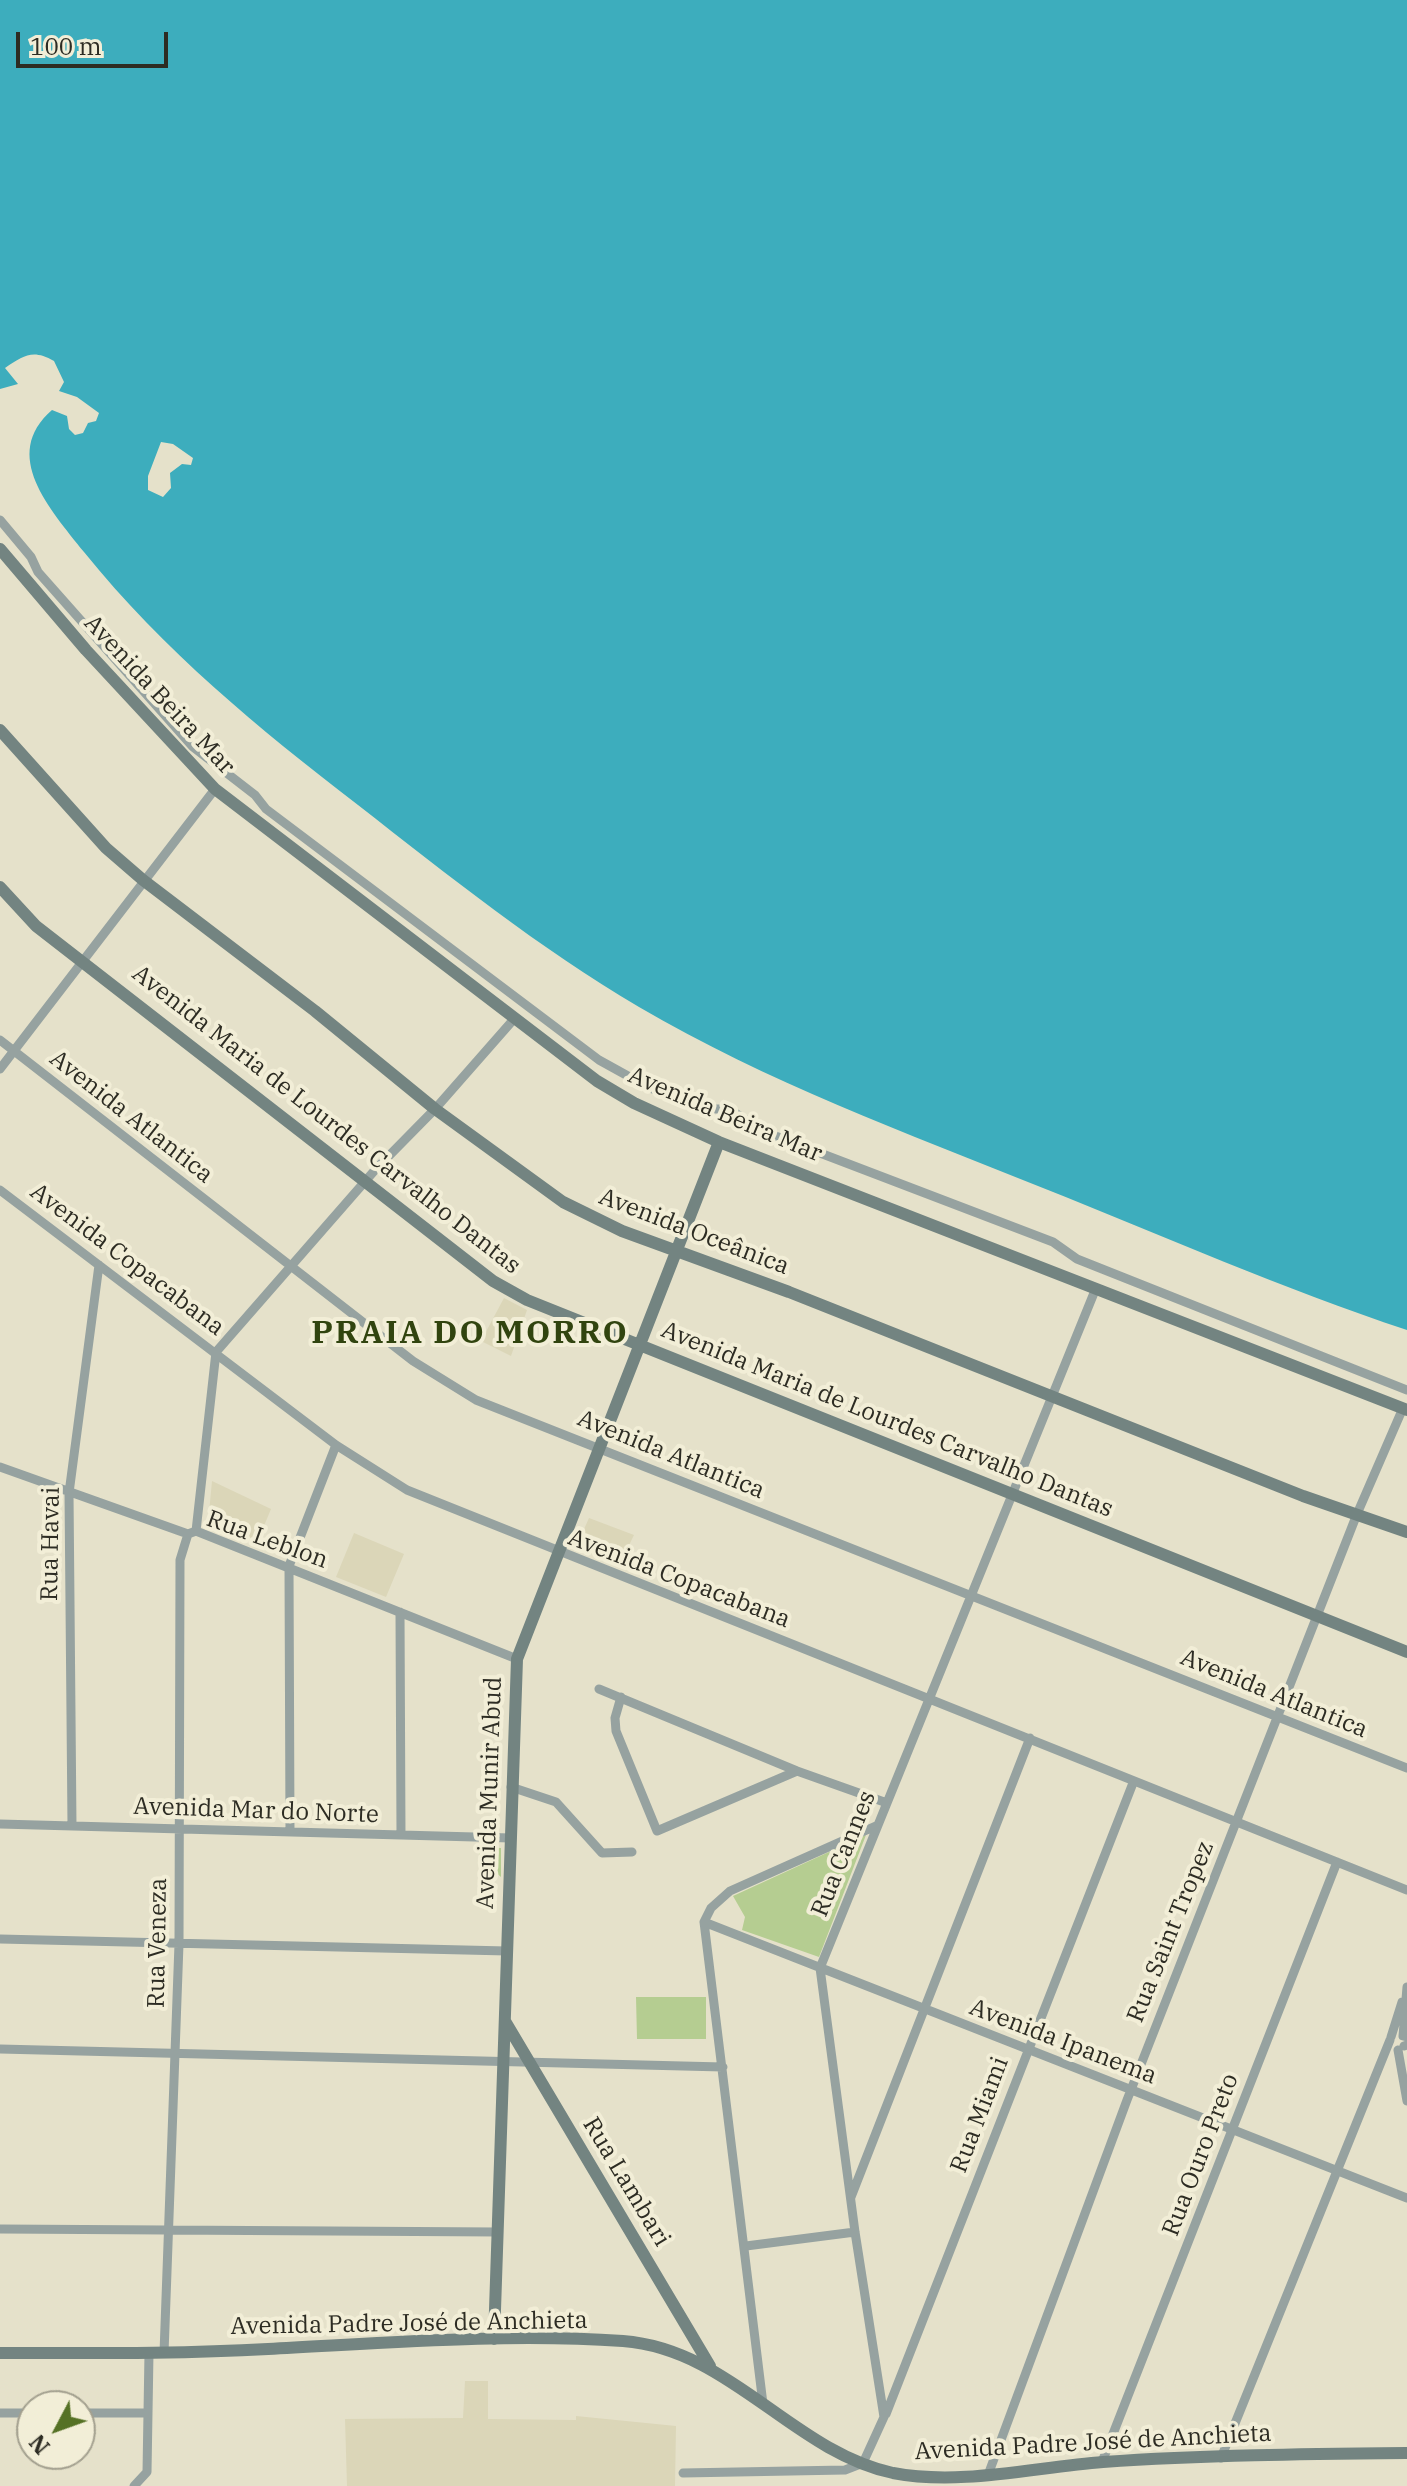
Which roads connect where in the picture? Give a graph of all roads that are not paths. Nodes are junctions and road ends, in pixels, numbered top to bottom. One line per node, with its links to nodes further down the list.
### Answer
1 (0, 520): 22 (street)
2 (0, 549): 4 (street, Avenida Beira Mar)
3 (0, 730): 5 (street, Avenida Oceânica)
4 (215, 789): 5 (street); 8 (street, Avenida Beira Mar)
5 (143, 880): 7 (street); 12 (street, Avenida Oceânica)
6 (0, 887): 7 (street, Avenida Maria de Lourdes Carvalho Dantas)
7 (81, 960): 10 (street); 14 (street, Avenida Maria de Lourdes Carvalho Dantas)
8 (514, 1019): 12 (street); 13 (street, Avenida Beira Mar)
9 (0, 1040): 10 (street, Avenida Atlantica)
10 (13, 1050): 11 (street); 18 (street, Avenida Atlantica)
11 (0, 1069)
12 (435, 1109): 14 (street); 16 (street, Avenida Oceânica)
13 (719, 1142): 16 (street, Avenida Munir Abud); 19 (street, Avenida Beira Mar)
14 (366, 1180): 18 (street); 20 (street, Avenida Maria de Lourdes Carvalho Dantas)
15 (0, 1190): 17 (street, Avenida Copacabana)
16 (675, 1250): 20 (street, Avenida Munir Abud); 23 (street, Avenida Oceânica)
17 (99, 1265): 21 (street, Avenida Copacabana); 28 (street, Rua Havai)
18 (290, 1267): 21 (street); 26 (street, Avenida Atlantica)
19 (1096, 1288): 23 (street, Rua Cannes); 24 (street, Avenida Beira Mar)
20 (638, 1345): 26 (street, Avenida Munir Abud); 29 (street, Avenida Maria de Lourdes Carvalho Dantas)
21 (216, 1352): 25 (street, Avenida Copacabana); 31 (street, Rua Veneza)
22 (1407, 1390)
23 (1052, 1395): 29 (street, Rua Cannes); 30 (street, Avenida Oceânica)
24 (1405, 1409): 30 (street, Rua Saint Tropez)
25 (336, 1445): 33 (street, Avenida Copacabana); 34 (street)
26 (598, 1448): 33 (street, Avenida Munir Abud); 35 (street, Avenida Atlantica)
27 (0, 1467): 28 (street, Rua Leblon)
28 (69, 1493): 31 (street, Rua Leblon); 53 (street, Rua Havai)
29 (1012, 1493): 35 (street, Rua Cannes); 37 (street, Avenida Maria de Lourdes Carvalho Dantas)
30 (1357, 1514): 32 (street, Avenida Oceânica); 37 (street, Rua Saint Tropez)
31 (192, 1532): 34 (street, Rua Leblon); 54 (street, Rua Veneza)
32 (1407, 1532)
33 (556, 1553): 39 (street, Avenida Munir Abud); 42 (street, Avenida Copacabana)
34 (289, 1566): 36 (street, Rua Leblon); 55 (street)
35 (971, 1596): 42 (street, Rua Cannes); 43 (street, Avenida Atlantica)
36 (400, 1612): 39 (street, Rua Leblon); 56 (street)
37 (1318, 1615): 38 (street, Avenida Maria de Lourdes Carvalho Dantas); 43 (street, Rua Saint Tropez)
38 (1407, 1652)
39 (517, 1659): 48 (street, Avenida Munir Abud)
40 (599, 1689): 41 (street)
41 (621, 1697): 46 (street); 46 (street)
42 (929, 1698): 44 (street, Avenida Copacabana); 49 (street, Rua Cannes)
43 (1278, 1717): 45 (street, Avenida Atlantica); 50 (street, Rua Saint Tropez)
44 (1030, 1738): 47 (street, Avenida Copacabana); 67 (street)
45 (1407, 1768)
46 (797, 1771): 49 (street)
47 (1133, 1783): 50 (street, Avenida Copacabana); 72 (street, Rua Miami)
48 (511, 1787): 57 (street, Avenida Munir Abud); 58 (street)
49 (887, 1803): 52 (street, Rua Cannes)
50 (1236, 1822): 59 (street, Avenida Copacabana); 78 (street, Rua Saint Tropez)
51 (0, 1824): 53 (street, Avenida Mar do Norte)
52 (878, 1825): 61 (street); 65 (street, Rua Cannes)
53 (72, 1826): 54 (street, Avenida Mar do Norte)
54 (180, 1829): 55 (street, Avenida Mar do Norte); 63 (street, Rua Veneza)
55 (290, 1832): 56 (street, Avenida Mar do Norte)
56 (401, 1835): 57 (street, Avenida Mar do Norte)
57 (511, 1838): 64 (street, Avenida Munir Abud)
58 (632, 1852)
59 (1337, 1862): 60 (street, Avenida Copacabana); 80 (street, Rua Ouro Preto)
60 (1407, 1890)
61 (704, 1922): 65 (street, Avenida Ipanema); 76 (street)
62 (0, 1939): 63 (street)
63 (179, 1944): 64 (street); 73 (street, Rua Veneza)
64 (507, 1951): 68 (street, Avenida Munir Abud)
65 (820, 1968): 67 (street, Avenida Ipanema); 83 (street, Rua Cannes)
66 (1407, 1988): 69 (street); 70 (street)
67 (924, 2009): 72 (street, Avenida Ipanema); 83 (street)
68 (505, 2021): 74 (street, Avenida Munir Abud); 75 (street, Rua Lambari)
69 (1390, 2039): 70 (street); 77 (street)
70 (1403, 2044): 77 (street); 79 (street)
71 (0, 2049): 73 (street)
72 (1027, 2049): 78 (street, Avenida Ipanema); 97 (street, Rua Miami)
73 (175, 2052): 74 (street); 85 (street, Rua Veneza)
74 (504, 2059): 75 (street); 86 (street, Avenida Munir Abud)
75 (528, 2060): 76 (street); 93 (street, Rua Lambari)
76 (723, 2067): 88 (street)
77 (1376, 2073): 81 (street)
78 (1130, 2090): 80 (street, Avenida Ipanema); 103 (street, Rua Saint Tropez)
79 (1407, 2101)
80 (1232, 2130): 81 (street, Avenida Ipanema); 100 (street, Rua Ouro Preto)
81 (1335, 2170): 82 (street, Avenida Ipanema); 99 (street)
82 (1407, 2198)
83 (850, 2199): 87 (street, Rua Cannes)
84 (0, 2229): 85 (street)
85 (168, 2230): 86 (street); 92 (street, Rua Veneza)
86 (498, 2232): 89 (street, Avenida Munir Abud)
87 (855, 2232): 88 (street); 97 (street, Rua Cannes)
88 (746, 2246): 94 (street)
89 (494, 2339): 92 (street, Avenida Padre José de Anchieta); 93 (street, Avenida Padre José de Anchieta)
90 (0, 2353): 91 (street, Avenida Padre José de Anchieta)
91 (149, 2353): 92 (street, Avenida Padre José de Anchieta); 96 (street)
92 (164, 2353)
93 (710, 2366): 94 (street, Avenida Padre José de Anchieta)
94 (763, 2404): 101 (street, Avenida Padre José de Anchieta)
95 (96, 2413): 96 (street)
96 (148, 2413): 104 (street)
97 (884, 2417): 101 (street)
98 (1407, 2453): 99 (street, Avenida Padre José de Anchieta)
99 (1221, 2458): 100 (street, Avenida Padre José de Anchieta)
100 (1102, 2462): 103 (street, Avenida Padre José de Anchieta)
101 (863, 2463): 102 (street); 103 (street, Avenida Padre José de Anchieta)
102 (683, 2473)
103 (988, 2475)
104 (134, 2486)

